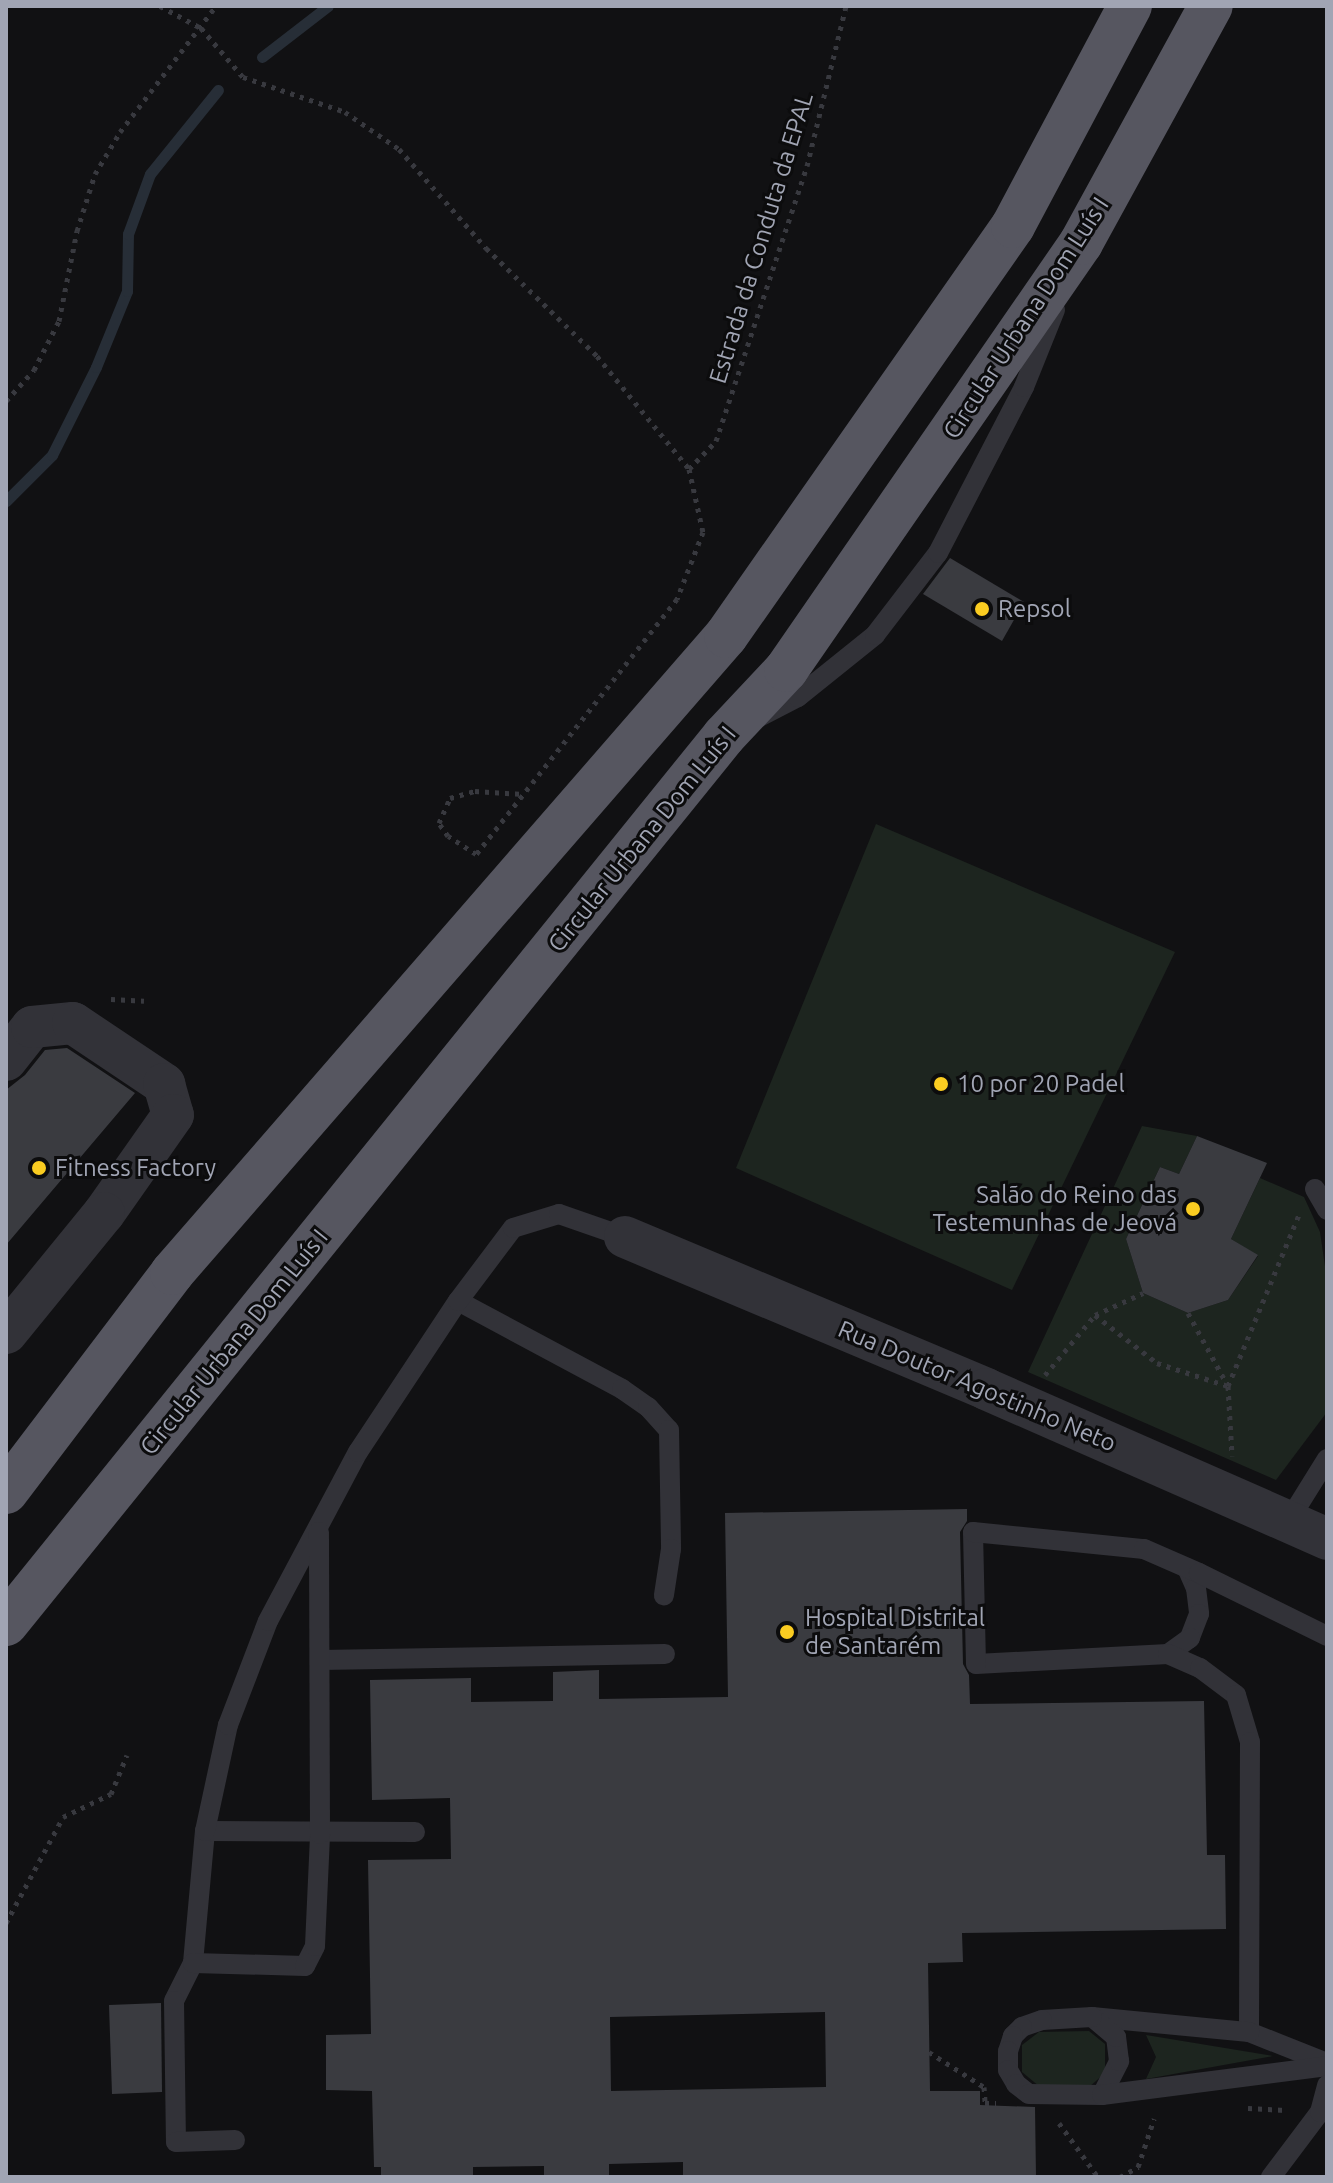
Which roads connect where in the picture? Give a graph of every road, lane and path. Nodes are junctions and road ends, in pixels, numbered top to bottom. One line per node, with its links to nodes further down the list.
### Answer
1 (160, 6): 6 (path)
2 (216, 6): 6 (path)
3 (846, 6): 9 (path, Estrada da Conduta da EPAL)
4 (1130, 6): 25 (highway)
5 (1211, 6): 7 (highway, Circular Urbana Dom Luís I)
6 (201, 28): 8 (path); 9 (path)
7 (1081, 243): 10 (highway, Circular Urbana Dom Luís I); 10 (lane)
8 (6, 401)
9 (689, 469): 11 (path)
10 (724, 736): 32 (highway, Circular Urbana Dom Luís I)
11 (523, 794): 11 (path)
12 (6, 1060): 21 (street)
13 (1315, 1189): 14 (lane)
14 (1327, 1210)
15 (1294, 1224): 22 (path)
16 (625, 1237): 18 (lane); 23 (street, Rua Doutor Agostinho Neto)
17 (1143, 1293): 20 (path)
18 (458, 1301): 28 (lane); 31 (lane)
19 (1188, 1313): 22 (path)
20 (1095, 1315): 22 (path); 23 (path)
21 (6, 1333)
22 (1228, 1386): 26 (path)
23 (1019, 1405): 26 (street, Rua Doutor Agostinho Neto)
24 (1327, 1459): 27 (lane)
25 (6, 1492)
26 (1235, 1497): 27 (street, Rua Doutor Agostinho Neto)
27 (1289, 1520): 29 (street, Rua Doutor Agostinho Neto)
28 (319, 1528): 36 (lane); 38 (lane)
29 (1327, 1539)
30 (1187, 1568): 33 (lane); 35 (lane); 35 (lane)
31 (664, 1595)
32 (6, 1624)
33 (1327, 1636)
34 (665, 1654): 36 (lane)
35 (1168, 1654): 44 (lane)
36 (321, 1660): 40 (lane)
37 (127, 1755): 41 (path)
38 (205, 1831): 40 (lane); 42 (lane)
39 (415, 1832): 40 (lane)
40 (320, 1834): 42 (lane)
41 (6, 1923)
42 (193, 1963): 50 (lane)
43 (1092, 2017): 44 (lane); 47 (lane); 47 (lane)
44 (1249, 2032): 45 (lane)
45 (1327, 2064): 47 (lane)
46 (1327, 2085): 53 (lane)
47 (1102, 2095)
48 (1054, 2116): 51 (path)
49 (1154, 2119): 52 (path)
50 (235, 2140)
51 (1098, 2177)
52 (1120, 2177)
53 (1271, 2177)

